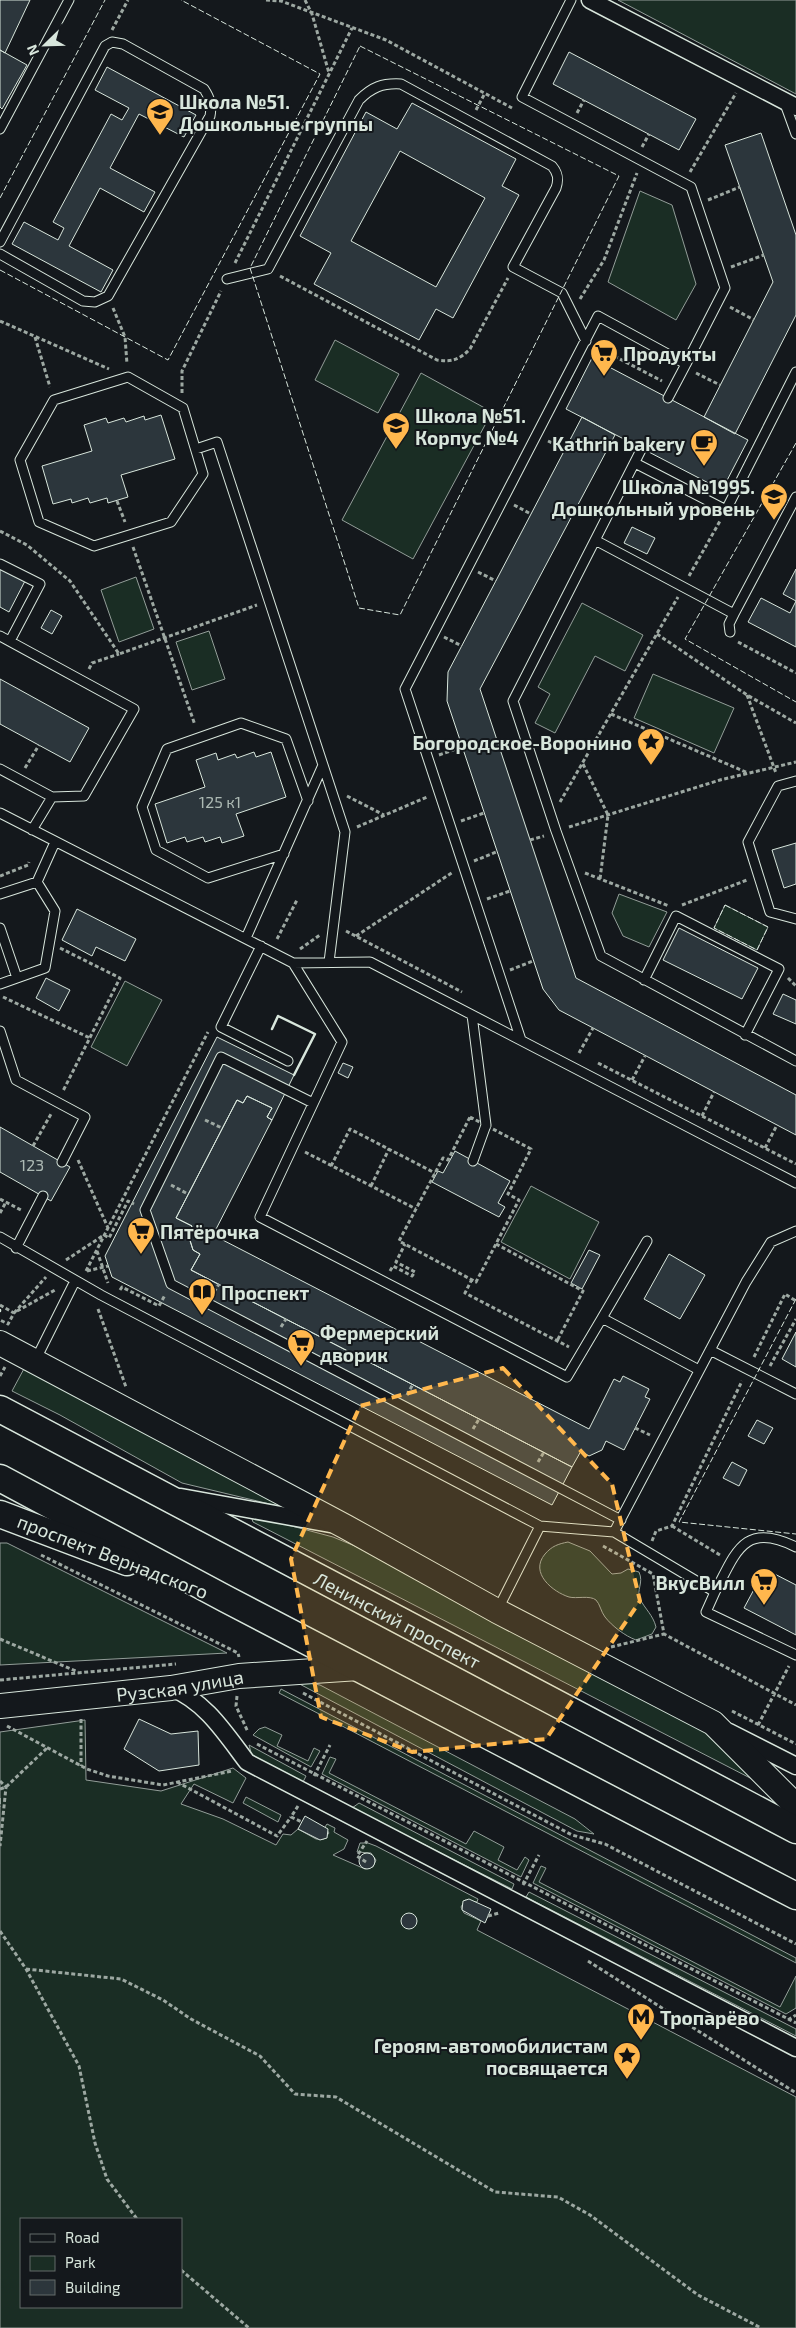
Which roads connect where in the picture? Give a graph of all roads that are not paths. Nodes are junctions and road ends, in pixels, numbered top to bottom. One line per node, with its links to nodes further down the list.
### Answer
1 (69, 0): 5 (lane)
2 (571, 0): 11 (lane)
3 (590, 0): 4 (street)
4 (790, 104): 6 (lane)
5 (0, 129)
6 (796, 134)
7 (0, 242): 8 (lane)
8 (0, 254)
9 (228, 279): 10 (lane)
10 (586, 341): 11 (lane); 47 (lane)
11 (685, 365): 13 (lane)
12 (796, 372): 16 (lane)
13 (668, 398)
14 (642, 448): 16 (lane)
15 (196, 449): 15 (lane); 24 (lane)
16 (635, 463): 18 (lane)
17 (796, 497): 20 (lane)
18 (595, 540): 20 (lane); 42 (lane)
19 (0, 564): 23 (lane)
20 (734, 614): 21 (lane)
21 (730, 632)
22 (0, 636): 23 (lane)
23 (10, 642): 27 (lane)
24 (323, 765): 28 (lane); 39 (lane)
25 (0, 769): 27 (lane)
26 (796, 781): 35 (lane)
27 (52, 797): 30 (lane)
28 (308, 800): 32 (lane); 32 (lane)
29 (0, 813): 30 (lane)
30 (32, 830): 31 (lane)
31 (55, 842): 33 (lane); 37 (lane)
32 (284, 854): 37 (lane)
33 (37, 882): 34 (lane); 41 (lane)
34 (0, 894)
35 (796, 919)
36 (0, 928): 41 (lane)
37 (246, 938): 38 (lane)
38 (261, 946): 40 (lane); 48 (lane)
39 (329, 962): 40 (lane); 44 (lane)
40 (293, 963): 50 (lane)
41 (17, 978): 43 (lane)
42 (644, 980): 46 (lane); 46 (lane)
43 (0, 984)
44 (472, 1015): 47 (lane); 52 (lane)
45 (0, 1031): 51 (lane)
46 (745, 1035): 49 (lane)
47 (521, 1040): 53 (lane)
48 (288, 1060)
49 (796, 1061)
50 (313, 1103): 60 (lane); 70 (lane)
51 (64, 1158)
52 (473, 1161)
53 (796, 1183)
54 (43, 1196): 58 (lane)
55 (796, 1232): 62 (lane)
56 (0, 1237): 58 (lane)
57 (646, 1242): 60 (lane)
58 (16, 1248): 59 (lane)
59 (75, 1281): 63 (lane); 71 (lane)
60 (602, 1318): 64 (lane)
61 (0, 1343): 63 (main road)
62 (710, 1350): 64 (lane); 65 (lane)
63 (35, 1361): 72 (main road)
64 (699, 1370): 70 (lane)
65 (796, 1394)
66 (0, 1409): 68 (main road, Ленинский проспект)
67 (0, 1478): 76 (main road)
68 (157, 1493): 72 (street); 85 (main road, Ленинский проспект)
69 (0, 1514): 76 (main road, проспект Вернадского)
70 (621, 1520): 73 (lane)
71 (540, 1526): 73 (lane); 77 (lane)
72 (346, 1527): 77 (main road)
73 (614, 1532): 75 (lane)
74 (796, 1547): 75 (lane)
75 (715, 1592): 78 (lane)
76 (226, 1599): 79 (main road)
77 (497, 1611): 82 (main road)
78 (796, 1655)
79 (359, 1668): 80 (main road, Рузская улица); 86 (main road)
80 (171, 1688): 81 (main road, Рузская улица); 87 (street)
81 (0, 1706)
82 (713, 1723): 83 (street); 84 (main road)
83 (796, 1766)
84 (796, 1806)
85 (796, 1830)
86 (796, 1896)
87 (796, 2048)

